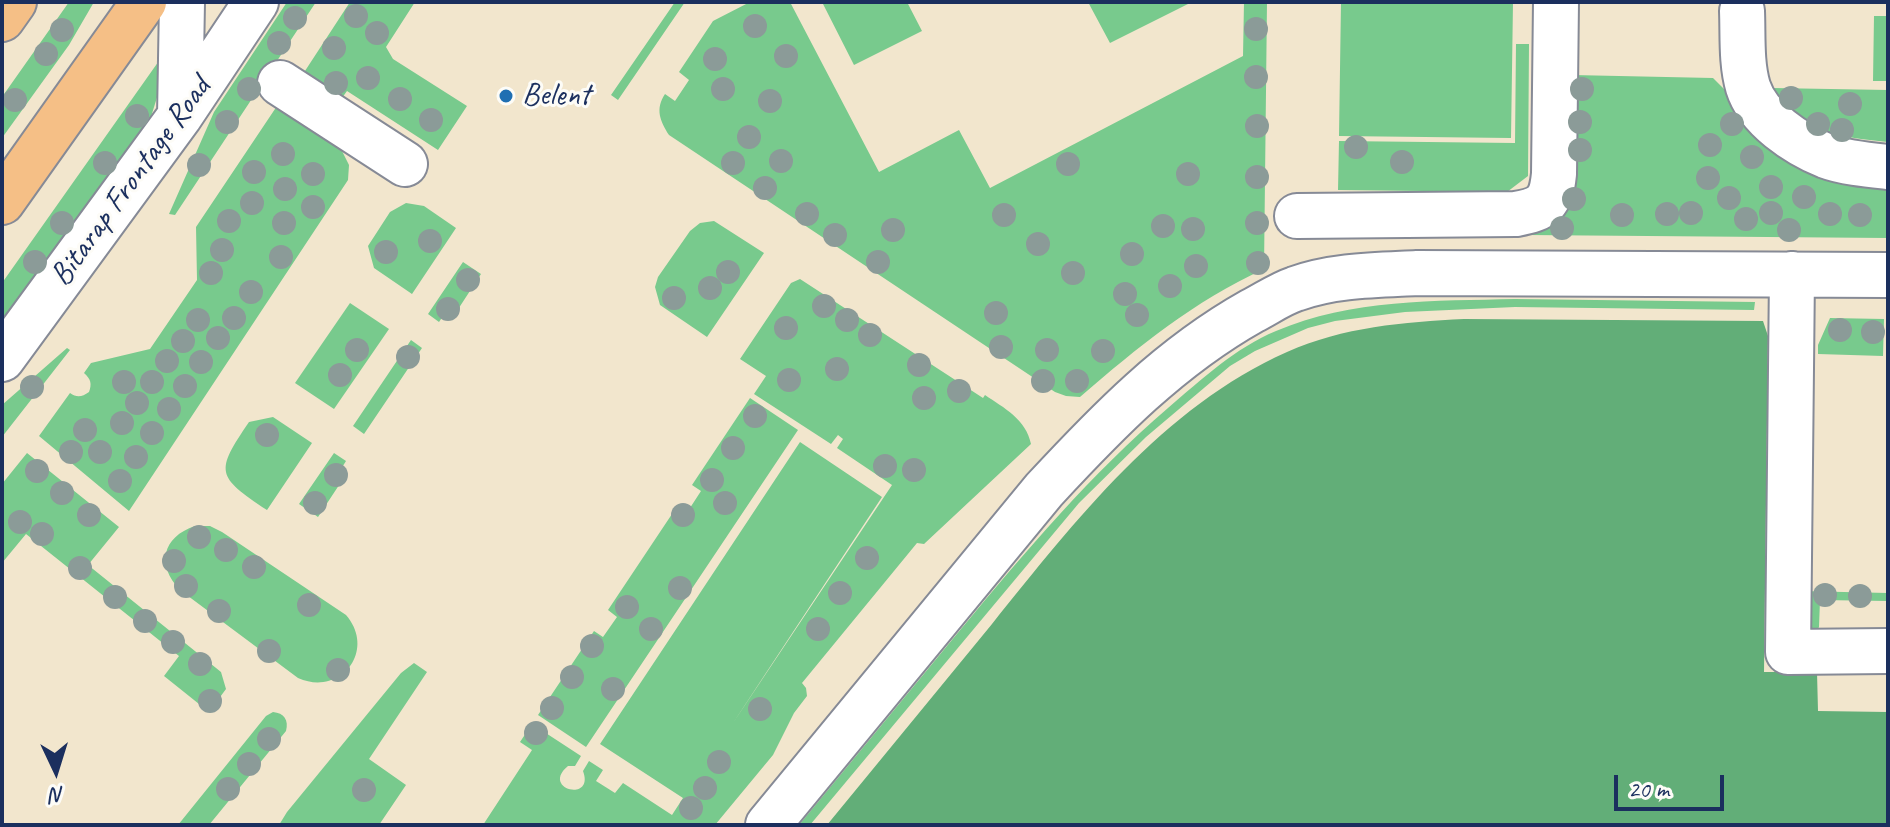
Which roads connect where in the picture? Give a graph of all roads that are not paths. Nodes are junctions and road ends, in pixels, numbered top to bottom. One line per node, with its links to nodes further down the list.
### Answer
1 (14, 2): 7 (main road)
2 (144, 2): 12 (main road)
3 (182, 2): 9 (street)
4 (256, 2): 9 (street, Bitarap Frontage Road)
5 (1556, 2): 13 (street)
6 (1742, 11): 11 (street)
7 (2, 19)
8 (280, 83): 10 (street)
9 (180, 116): 16 (street, Bitarap Frontage Road)
10 (405, 164)
11 (1888, 167)
12 (2, 202)
13 (1297, 216)
14 (1792, 274): 15 (street); 17 (street); 18 (street)
15 (1888, 275)
16 (2, 359)
17 (1888, 651)
18 (768, 825)

